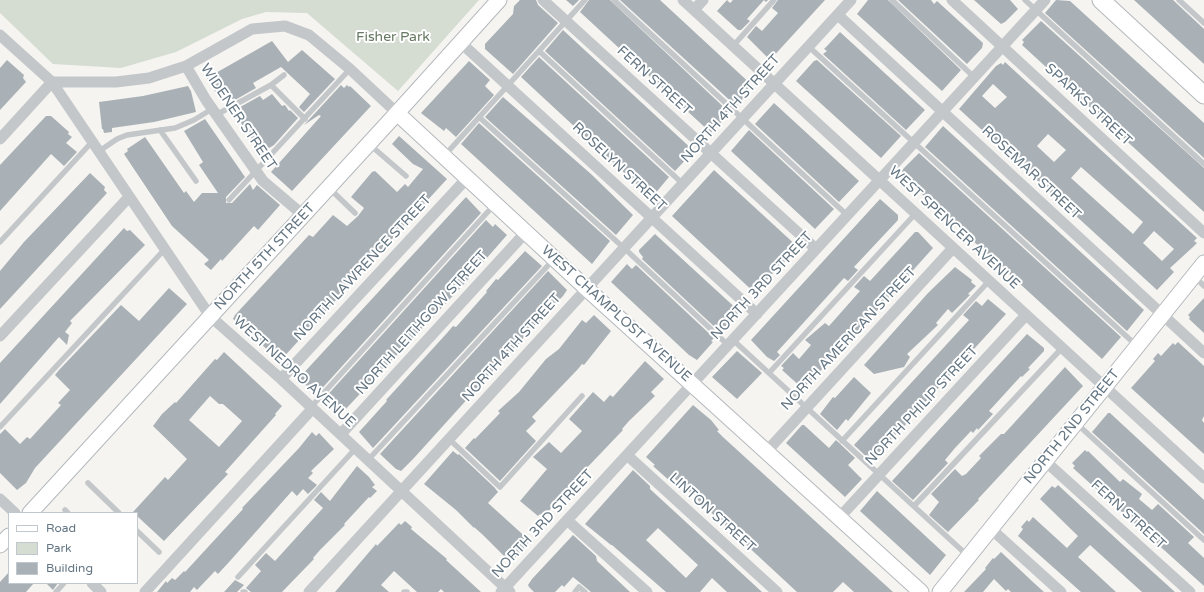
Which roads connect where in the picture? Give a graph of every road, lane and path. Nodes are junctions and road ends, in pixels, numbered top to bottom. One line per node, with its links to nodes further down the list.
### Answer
1 (499, 0): 21 (street, NORTH 5TH STREET)
2 (543, 0): 18 (street, FERN STREET)
3 (585, 0): 18 (lane)
4 (614, 0): 40 (lane)
5 (683, 0): 15 (street, WEST SPENCER AVENUE)
6 (703, 0): 15 (street)
7 (774, 0): 22 (lane)
8 (852, 0): 17 (street, NORTH 4TH STREET)
9 (892, 0): 29 (lane)
10 (952, 0): 24 (street, SPARKS STREET)
11 (1025, 0): 16 (lane)
12 (1045, 0): 16 (street, NORTH 3RD STREET)
13 (1101, 0): 34 (main road)
14 (1179, 0): 19 (lane)
15 (694, 10): 22 (street, WEST SPENCER AVENUE)
16 (1036, 10): 24 (street, NORTH 3RD STREET); 48 (lane)
17 (838, 15): 23 (street, NORTH 4TH STREET); 35 (street, ROSEMAR STREET)
18 (566, 21): 25 (lane); 46 (street, FERN STREET)
19 (1204, 23)
20 (3, 40): 30 (street, WEST NEDRO AVENUE)
21 (460, 42): 33 (street, ROSELYN STREET); 37 (street, NORTH 5TH STREET)
22 (733, 46): 31 (street, WEST SPENCER AVENUE)
23 (808, 46): 31 (street, NORTH 4TH STREET); 43 (lane)
24 (1002, 47): 29 (street, NORTH 3RD STREET); 65 (street, SPARKS STREET)
25 (539, 51): 33 (lane); 54 (lane)
26 (186, 66): 27 (street, WEST CHAMPLOST AVENUE); 30 (street, WEST CHAMPLOST AVENUE); 36 (street, WIDENER STREET)
27 (350, 69): 37 (street, WEST CHAMPLOST AVENUE); 39 (lane)
28 (284, 75): 32 (lane)
29 (974, 77): 35 (street, NORTH 3RD STREET)
30 (52, 82): 42 (street); 45 (street, WEST NEDRO AVENUE)
31 (774, 83): 40 (street, NORTH 4TH STREET); 52 (street, WEST SPENCER AVENUE)
32 (271, 84): 36 (lane); 39 (lane)
33 (508, 86): 38 (lane); 63 (street, ROSELYN STREET)
34 (1204, 95)
35 (943, 111): 43 (street, NORTH 3RD STREET); 78 (street, ROSEMAR STREET)
36 (214, 112): 41 (lane); 49 (street, WIDENER STREET)
37 (397, 113): 44 (street, NORTH 5TH STREET); 47 (street, WEST CHAMPLOST AVENUE)
38 (479, 117): 47 (lane); 67 (lane)
39 (305, 118): 49 (lane)
40 (742, 119): 46 (street, NORTH 4TH STREET); 62 (lane)
41 (160, 130): 45 (lane); 53 (lane)
42 (0, 139)
43 (914, 143): 52 (street, NORTH 3RD STREET); 82 (lane)
44 (369, 144): 50 (lane); 55 (street, NORTH 5TH STREET)
45 (94, 148): 56 (street, WEST NEDRO AVENUE); 66 (lane)
46 (711, 153): 54 (street, NORTH 4TH STREET); 69 (street, FERN STREET)
47 (444, 155): 51 (street, WEST CHAMPLOST AVENUE)
48 (1204, 164)
49 (256, 172): 57 (lane); 61 (street, WIDENER STREET)
50 (406, 176)
51 (468, 177): 58 (street, WEST CHAMPLOST AVENUE); 86 (street, NORTH LAWRENCE STREET)
52 (880, 180): 60 (street, WEST SPENCER AVENUE); 62 (street, NORTH 3RD STREET)
53 (196, 181)
54 (683, 184): 63 (street, NORTH 4TH STREET)
55 (328, 188): 59 (lane); 61 (street, NORTH 5TH STREET)
56 (129, 197): 70 (street, WEST NEDRO AVENUE); 80 (street)
57 (229, 200)
58 (496, 203): 64 (street, WEST CHAMPLOST AVENUE); 90 (lane)
59 (355, 213)
60 (916, 213): 68 (street, WEST SPENCER AVENUE); 85 (lane)
61 (303, 215): 79 (street, NORTH 5TH STREET)
62 (847, 215): 69 (street, NORTH 3RD STREET)
63 (652, 218): 67 (street, NORTH 4TH STREET); 76 (street, ROSELYN STREET)
64 (526, 232): 71 (street, WEST CHAMPLOST AVENUE); 94 (street, NORTH LEITHGOW STREET)
65 (1204, 233)
66 (0, 242)
67 (624, 248): 75 (street, NORTH 4TH STREET); 81 (lane)
68 (953, 248): 73 (street, WEST SPENCER AVENUE); 91 (street, NORTH AMERICAN STREET)
69 (816, 249): 76 (street, NORTH 3RD STREET)
70 (164, 250): 79 (street, WEST NEDRO AVENUE); 93 (lane)
71 (554, 259): 75 (street, WEST CHAMPLOST AVENUE); 100 (lane)
72 (1204, 263): 74 (street, NORTH 2ND STREET)
73 (989, 281): 77 (street, WEST SPENCER AVENUE); 96 (lane)
74 (1199, 281): 78 (street, NORTH 2ND STREET)
75 (586, 288): 87 (street, WEST CHAMPLOST AVENUE); 95 (street, NORTH 4TH STREET)
76 (757, 314): 81 (street, NORTH 3RD STREET)
77 (1026, 315): 83 (street, WEST SPENCER AVENUE); 102 (street, NORTH PHILIP STREET)
78 (1163, 315): 82 (street, NORTH 2ND STREET); 84 (street, ROSEMAR STREET)
79 (210, 316): 86 (street, WEST NEDRO AVENUE); 109 (street, NORTH 5TH STREET)
80 (0, 336)
81 (731, 342): 85 (lane); 87 (street, NORTH 3RD STREET)
82 (1138, 346): 88 (street, NORTH 2ND STREET)
83 (1062, 348): 88 (street, WEST SPENCER AVENUE); 107 (lane)
84 (1204, 353)
85 (768, 373): 91 (lane)
86 (281, 379): 90 (street, WEST NEDRO AVENUE)
87 (693, 384): 98 (street, WEST CHAMPLOST AVENUE); 99 (street, NORTH 3RD STREET)
88 (1106, 387): 92 (street, NORTH 2ND STREET); 103 (street, WEST SPENCER AVENUE)
89 (582, 396): 95 (lane)
90 (312, 408): 94 (street, WEST NEDRO AVENUE); 126 (street)
91 (806, 408): 96 (lane); 98 (street, NORTH AMERICAN STREET)
92 (1076, 423): 101 (street, NORTH 2ND STREET); 116 (lane)
93 (0, 427)
94 (341, 434): 97 (street, WEST NEDRO AVENUE)
95 (449, 439): 105 (street, NORTH 4TH STREET)
96 (842, 441): 102 (lane)
97 (356, 448): 100 (street, WEST NEDRO AVENUE); 120 (lane)
98 (767, 451): 111 (street, WEST CHAMPLOST AVENUE)
99 (627, 455): 112 (street, NORTH 3RD STREET); 131 (street, LINTON STREET)
100 (368, 460): 105 (street, WEST NEDRO AVENUE)
101 (1044, 460): 113 (street, NORTH 2ND STREET); 135 (street, FERN STREET)
102 (879, 475): 107 (lane); 111 (street, NORTH PHILIP STREET)
103 (1204, 478)
104 (88, 482): 110 (lane)
105 (402, 491): 123 (street, WEST NEDRO AVENUE); 127 (street, NORTH 4TH STREET)
106 (0, 500): 108 (street)
107 (914, 506): 119 (lane)
108 (14, 512)
109 (31, 512)
110 (118, 512)
111 (839, 518): 132 (street, WEST CHAMPLOST AVENUE)
112 (568, 520): 123 (street, NORTH 3RD STREET); 130 (street)
113 (990, 528): 119 (street, NORTH 2ND STREET); 134 (street)
114 (138, 532): 118 (lane)
115 (8, 537): 117 (street)
116 (1204, 540)
117 (0, 545)
118 (160, 552)
119 (968, 556): 133 (street, NORTH 2ND STREET)
120 (238, 576)
121 (63, 584): 124 (lane)
122 (93, 584): 125 (street)
123 (506, 590)
124 (56, 592)
125 (101, 592)
126 (145, 592)
127 (309, 592)
128 (575, 592): 129 (lane)
129 (585, 592)
130 (647, 592)
131 (777, 592)
132 (921, 592)
133 (940, 592)
134 (1061, 592)
135 (1190, 592)

